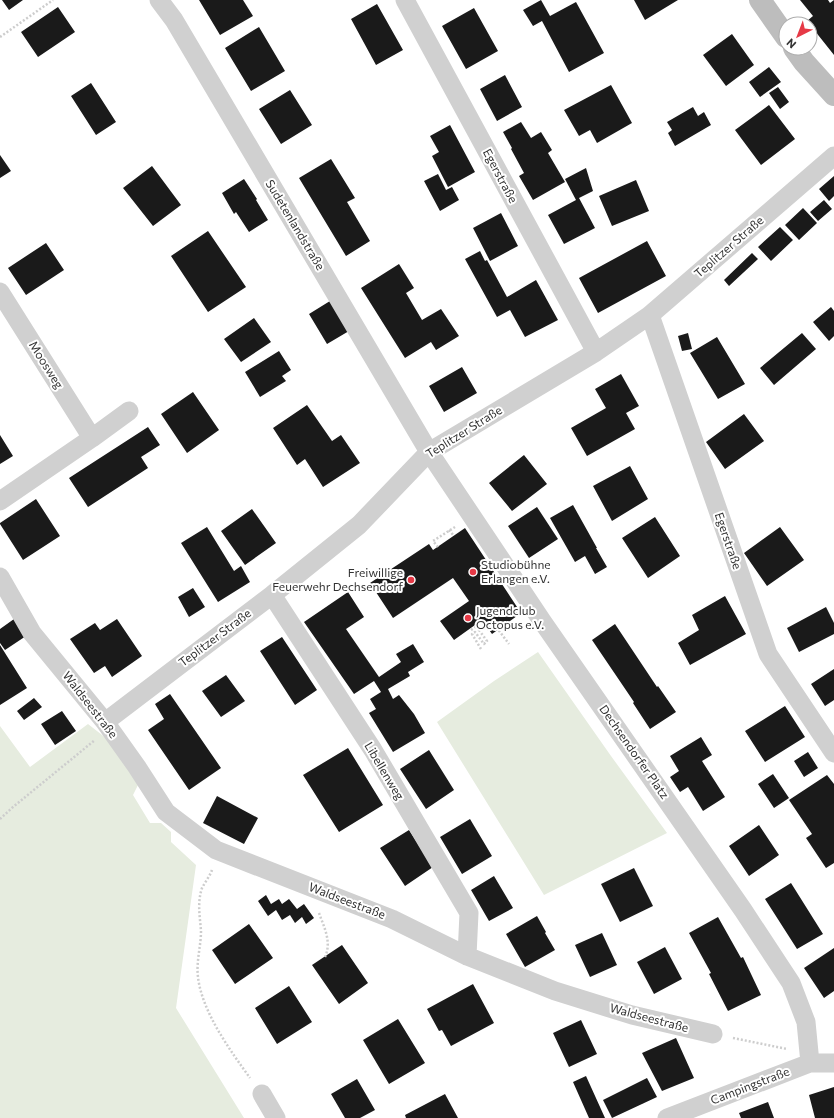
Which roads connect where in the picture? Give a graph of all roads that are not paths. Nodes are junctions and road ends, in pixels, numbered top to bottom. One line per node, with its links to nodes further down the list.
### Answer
1 (159, 0): 13 (street, Sudetenlandstraße)
2 (405, 0): 10 (street, Egerstraße)
3 (760, 0): 4 (street)
4 (778, 26)
5 (800, 56): 6 (street)
6 (834, 95)
7 (834, 156): 9 (street, Teplitzer Straße)
8 (0, 292): 12 (street, Moosweg)
9 (650, 315): 10 (street, Teplitzer Straße); 18 (street, Egerstraße)
10 (596, 352): 13 (street, Teplitzer Straße)
11 (129, 411): 12 (street)
12 (92, 438): 14 (street)
13 (429, 452): 16 (street, Teplitzer Straße); 21 (street, Dechsendorfer Platz)
14 (0, 501)
15 (0, 577): 17 (street, Waldseestraße)
16 (272, 595): 17 (street, Teplitzer Straße); 19 (street, Libellenweg)
17 (107, 725): 19 (street, Waldseestraße)
18 (834, 753)
19 (467, 956): 20 (street, Waldseestraße)
20 (712, 1034)
21 (810, 1063): 22 (street, Campingstraße); 25 (street, Campingstraße)
22 (834, 1063)
23 (262, 1094): 24 (street)
24 (276, 1118)
25 (667, 1118)

